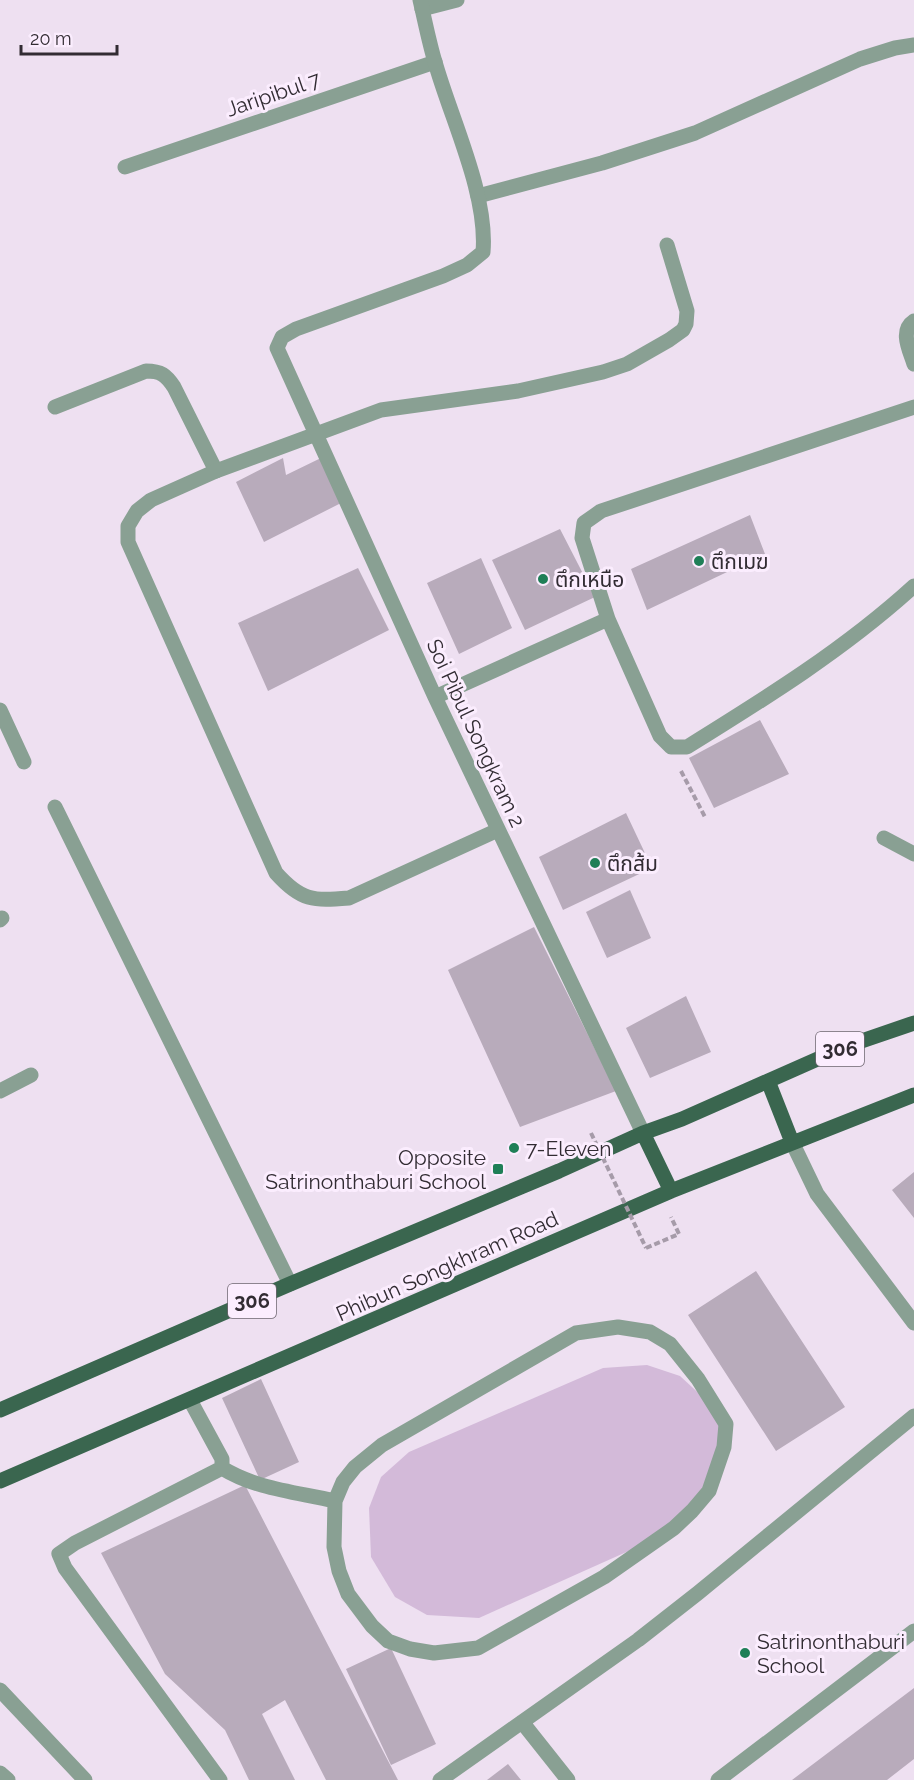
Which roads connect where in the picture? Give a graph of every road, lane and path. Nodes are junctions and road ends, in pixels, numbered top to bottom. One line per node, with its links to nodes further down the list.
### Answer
1 (457, 0): 2 (street)
2 (421, 4): 4 (street)
3 (914, 45): 6 (street)
4 (435, 62): 5 (street, Jaripibul 7); 6 (street)
5 (125, 167)
6 (478, 196): 12 (street, Soi Pibul Songkram 2)
7 (667, 245): 12 (street)
8 (914, 321): 9 (street)
9 (914, 364)
10 (55, 407): 13 (street)
11 (914, 407): 15 (street)
12 (316, 435): 13 (street); 16 (street, Soi Pibul Songkram 2)
13 (216, 471): 22 (street)
14 (914, 586): 18 (street)
15 (608, 619): 16 (street); 18 (street)
16 (435, 697): 22 (street, Soi Pibul Songkram 2)
17 (0, 710): 19 (street)
18 (665, 741): 21 (path)
19 (24, 762)
20 (55, 807): 35 (street)
21 (705, 817)
22 (498, 830): 31 (street, Soi Pibul Songkram 2)
23 (884, 838): 24 (street)
24 (914, 854)
25 (914, 1023): 27 (main road, Phibun Songkhram Road / 306)
26 (31, 1075): 28 (street)
27 (768, 1081): 31 (main road, Phibun Songkhram Road / 306); 32 (main road)
28 (0, 1091)
29 (914, 1095): 32 (main road, Phibun Songkhram Road)
30 (591, 1133): 34 (path, bridge)
31 (644, 1133): 33 (main road); 35 (main road, Phibun Songkhram Road / 306)
32 (792, 1142): 33 (main road, Phibun Songkhram Road); 36 (street)
33 (671, 1191): 37 (main road, Phibun Songkhram Road)
34 (679, 1234)
35 (290, 1284): 38 (main road, Phibun Songkhram Road / 306)
36 (914, 1323)
37 (190, 1400): 40 (street); 41 (main road, Phibun Songkhram Road)
38 (0, 1410)
39 (914, 1416): 45 (street)
40 (222, 1468): 42 (street); 49 (street)
41 (0, 1481)
42 (335, 1501): 42 (street)
43 (914, 1631): 52 (street)
44 (0, 1690): 48 (street)
45 (522, 1722): 50 (street); 51 (street)
46 (0, 1773): 47 (street)
47 (8, 1780)
48 (85, 1780)
49 (220, 1780)
50 (440, 1780)
51 (568, 1780)
52 (718, 1780)

